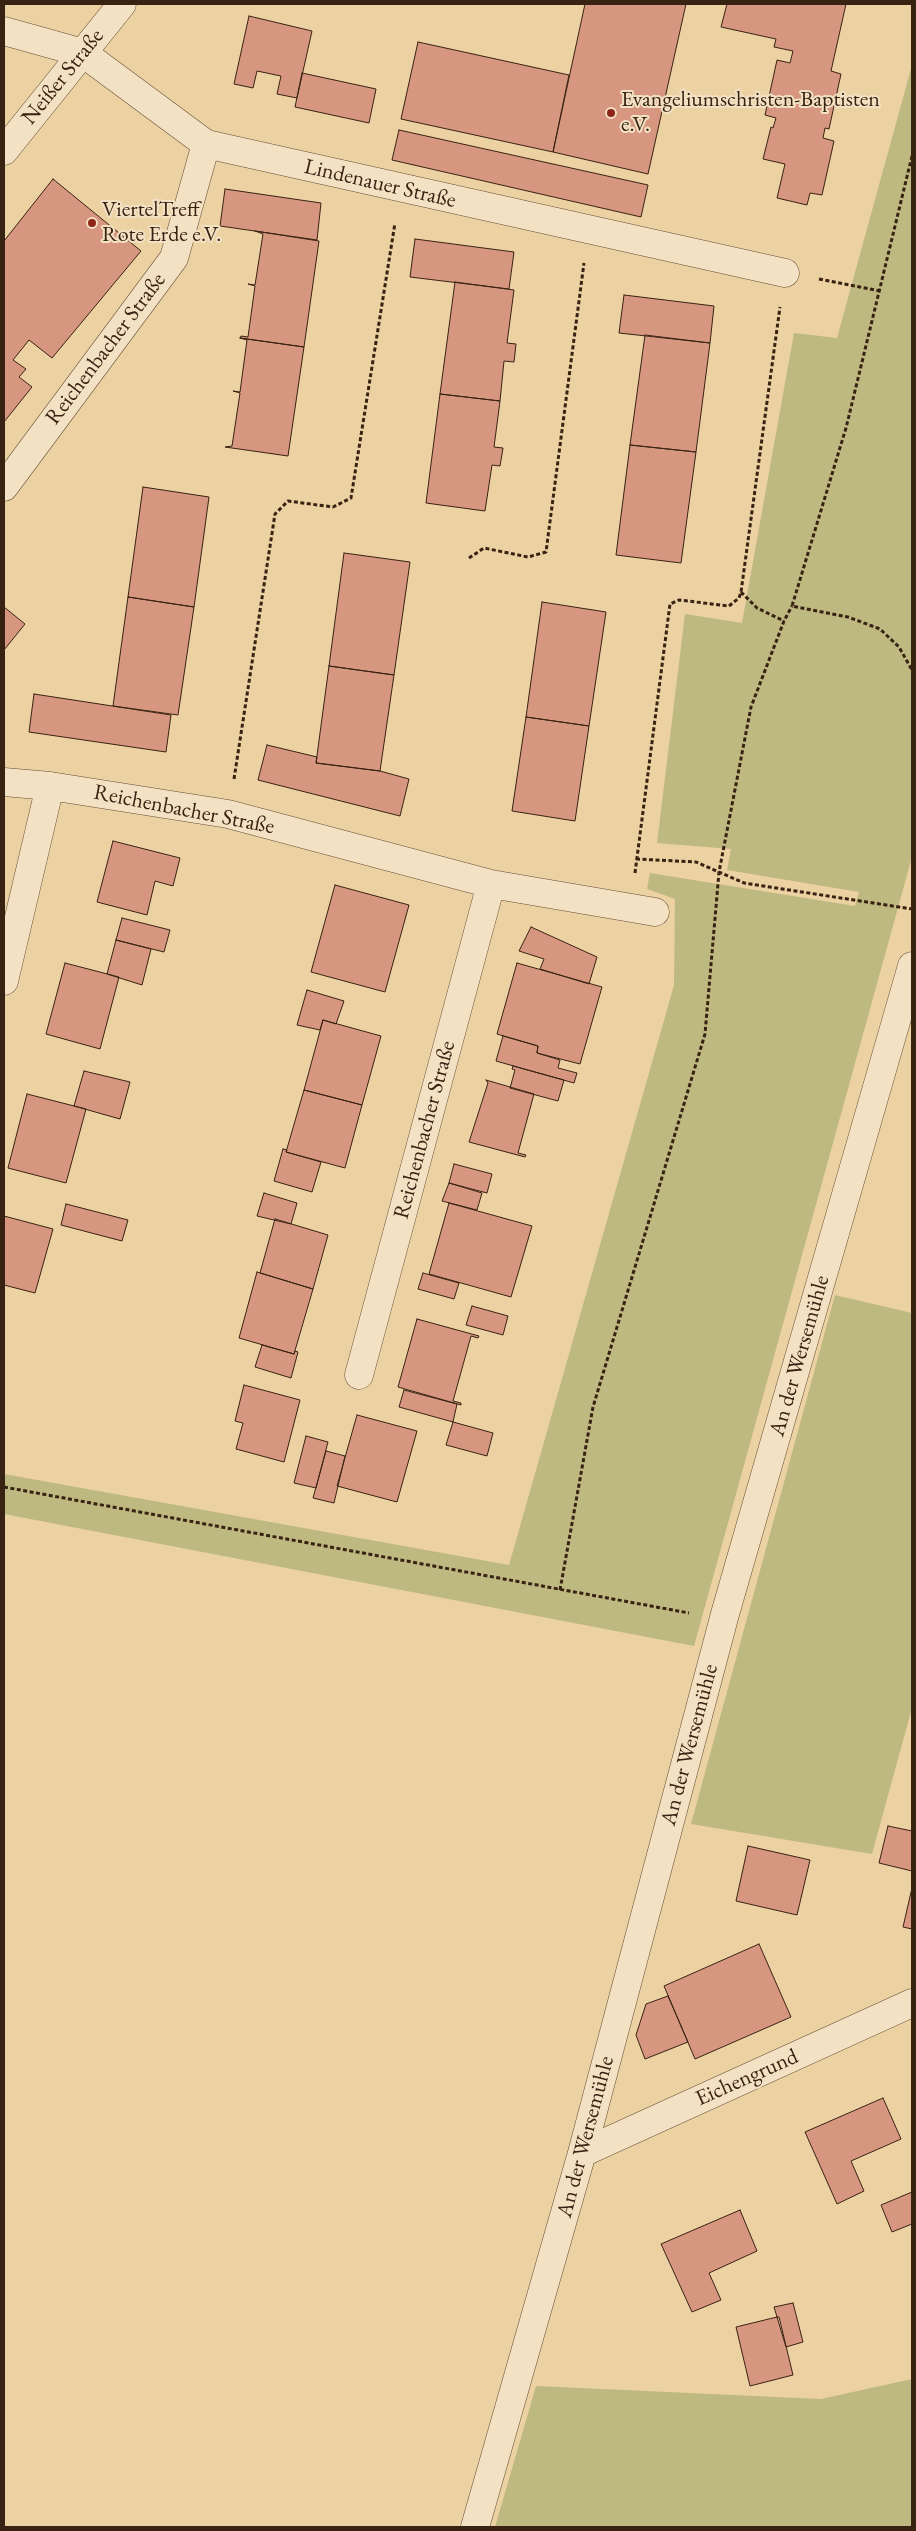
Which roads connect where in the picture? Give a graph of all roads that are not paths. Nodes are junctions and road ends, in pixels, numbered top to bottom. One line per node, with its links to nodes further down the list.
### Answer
1 (122, 4): 3 (street, Neißer Straße)
2 (4, 31): 3 (street, Lindenauer Straße)
3 (82, 53): 4 (street, Lindenauer Straße); 5 (street, Neißer Straße)
4 (206, 144): 6 (street, Lindenauer Straße); 7 (street, Reichenbacher Straße)
5 (4, 151)
6 (785, 273)
7 (4, 487)
8 (4, 782): 9 (street, Reichenbacher Straße)
9 (50, 786): 10 (street, Reichenbacher Straße); 13 (street)
10 (491, 884): 11 (street, Reichenbacher Straße); 14 (street, Reichenbacher Straße)
11 (643, 910)
12 (912, 966): 16 (street, An der Wersemühle)
13 (4, 981)
14 (359, 1375)
15 (912, 2003): 16 (street, Eichengrund)
16 (582, 2153): 17 (street, An der Wersemühle)
17 (474, 2527)

